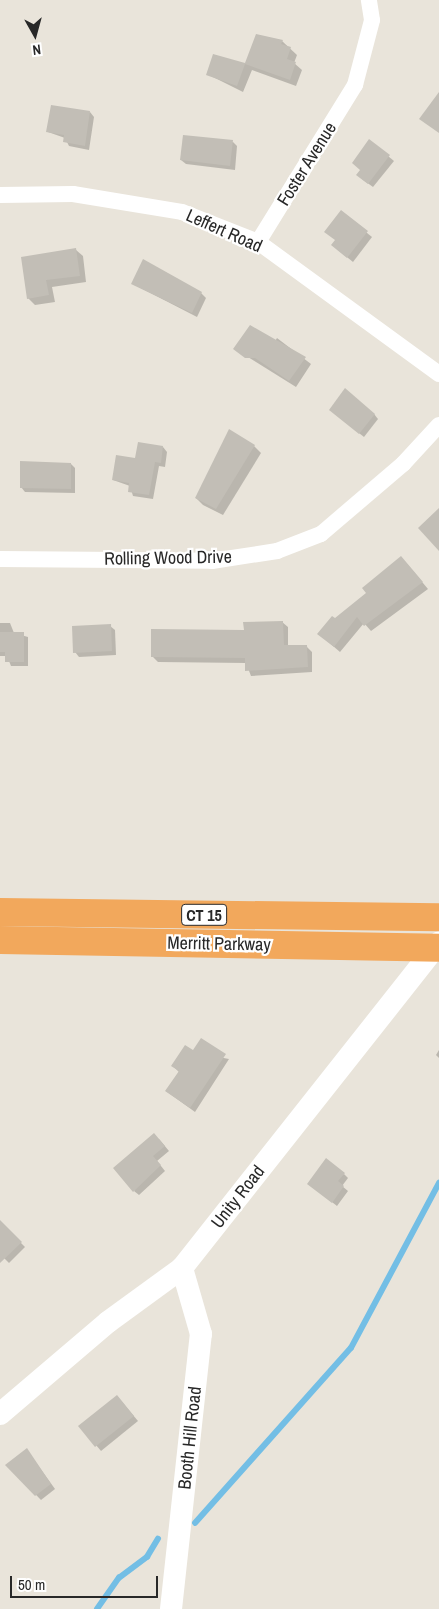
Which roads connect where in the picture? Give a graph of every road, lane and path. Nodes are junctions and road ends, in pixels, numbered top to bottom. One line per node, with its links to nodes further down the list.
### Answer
1 (369, 0): 3 (street, Foster Avenue)
2 (0, 195): 3 (street, Leffert Road)
3 (258, 242): 4 (street, Leffert Road)
4 (439, 374)
5 (439, 425): 6 (street, Rolling Wood Drive)
6 (0, 559)
7 (0, 912): 8 (highway, Merritt Parkway / CT 15)
8 (439, 917)
9 (0, 940): 11 (highway, Merritt Parkway / CT 15)
10 (439, 942): 12 (main road, Unity Road)
11 (439, 948)
12 (182, 1268): 13 (main road, Unity Road); 14 (main road, Booth Hill Road)
13 (0, 1414)
14 (171, 1609)

